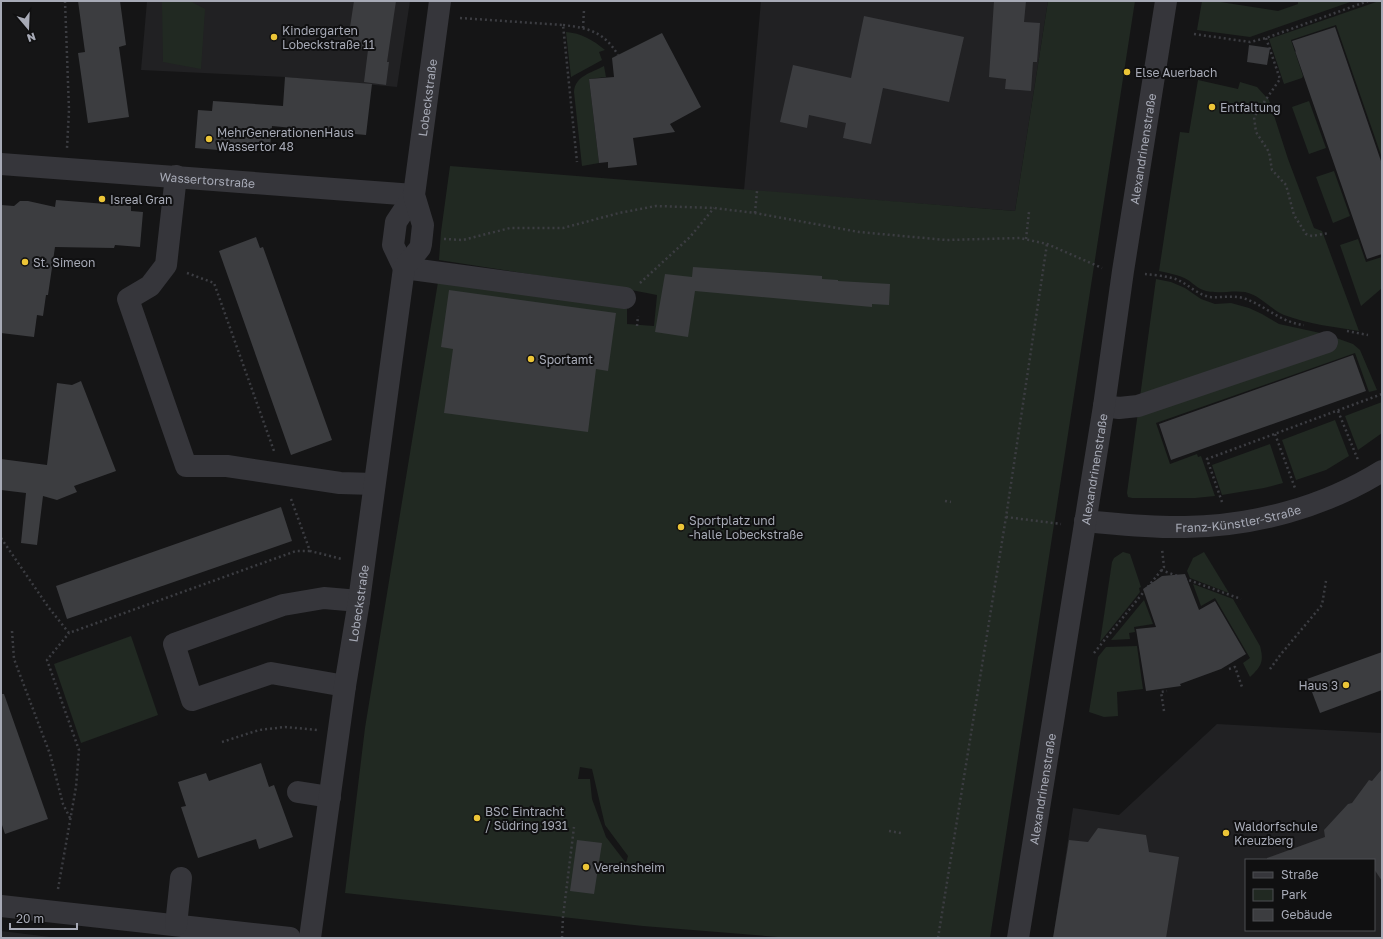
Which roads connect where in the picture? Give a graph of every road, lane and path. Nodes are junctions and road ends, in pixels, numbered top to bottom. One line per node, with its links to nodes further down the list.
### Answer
1 (65, 1): 13 (path)
2 (1166, 1): 26 (street, Alexandrinenstraße)
3 (1368, 1): 9 (path)
4 (439, 8): 6 (path); 16 (street, Lobeckstraße)
5 (584, 10): 7 (path)
6 (563, 25): 7 (path); 11 (path)
7 (583, 28): 10 (path)
8 (1194, 34): 9 (path)
9 (1266, 38): 20 (path)
10 (618, 55)
11 (577, 162)
12 (1, 164): 13 (street, Wassertorstraße)
13 (66, 168): 14 (street, Wassertorstraße)
14 (176, 176): 16 (street, Wassertorstraße); 24 (street)
15 (757, 191): 19 (path)
16 (414, 195): 25 (street, Lobeckstraße)
17 (714, 208): 19 (path); 21 (path); 27 (path)
18 (1029, 212): 22 (path)
19 (755, 213): 22 (path)
20 (1329, 233)
21 (440, 239)
22 (1026, 239): 23 (path)
23 (1047, 244): 26 (path); 41 (path)
24 (166, 265): 35 (path); 35 (street)
25 (404, 268): 27 (street); 37 (street, Lobeckstraße)
26 (1123, 271): 28 (path); 32 (street, Alexandrinenstraße)
27 (625, 298)
28 (1308, 326)
29 (1368, 335): 30 (path)
30 (1334, 336): 32 (street)
31 (1382, 394): 33 (path)
32 (1104, 406): 42 (street, Alexandrinenstraße)
33 (1338, 411): 34 (path); 36 (path)
34 (1275, 434): 40 (path); 44 (path)
35 (282, 475): 37 (street); 47 (path)
36 (1374, 476): 40 (street, Franz-Künstler-Straße)
37 (374, 484): 48 (street, Lobeckstraße)
38 (945, 501): 39 (path)
39 (951, 502)
40 (1302, 507): 44 (street, Franz-Künstler-Straße)
41 (1006, 517): 43 (path); 78 (path)
42 (1085, 521): 45 (street, Franz-Künstler-Straße); 74 (street, Alexandrinenstraße)
43 (1061, 524)
44 (1230, 524): 45 (street, Franz-Künstler-Straße)
45 (1160, 527): 49 (path)
46 (1, 538): 54 (path)
47 (310, 551): 48 (path); 54 (path)
48 (364, 564): 52 (street, Lobeckstraße)
49 (1161, 570): 51 (path); 55 (path)
50 (1326, 581): 57 (path)
51 (1241, 599)
52 (359, 601): 58 (street, Lobeckstraße); 58 (street)
53 (12, 631): 66 (path)
54 (69, 633): 66 (path)
55 (1094, 653)
56 (1229, 669): 59 (path)
57 (1270, 669)
58 (345, 686): 62 (street, Lobeckstraße)
59 (1242, 687)
60 (1167, 691): 61 (path)
61 (1164, 711)
62 (339, 733): 63 (path); 65 (street, Lobeckstraße)
63 (222, 742)
64 (298, 792): 65 (street)
65 (330, 797): 76 (street, Lobeckstraße)
66 (71, 819): 72 (path)
67 (574, 828): 77 (path)
68 (889, 830): 69 (path)
69 (901, 833)
70 (181, 878): 73 (street)
71 (1, 906): 72 (street)
72 (55, 912): 73 (street)
73 (176, 925): 75 (street)
74 (1018, 937)
75 (290, 938)
76 (310, 938)
77 (562, 938)
78 (938, 938)

